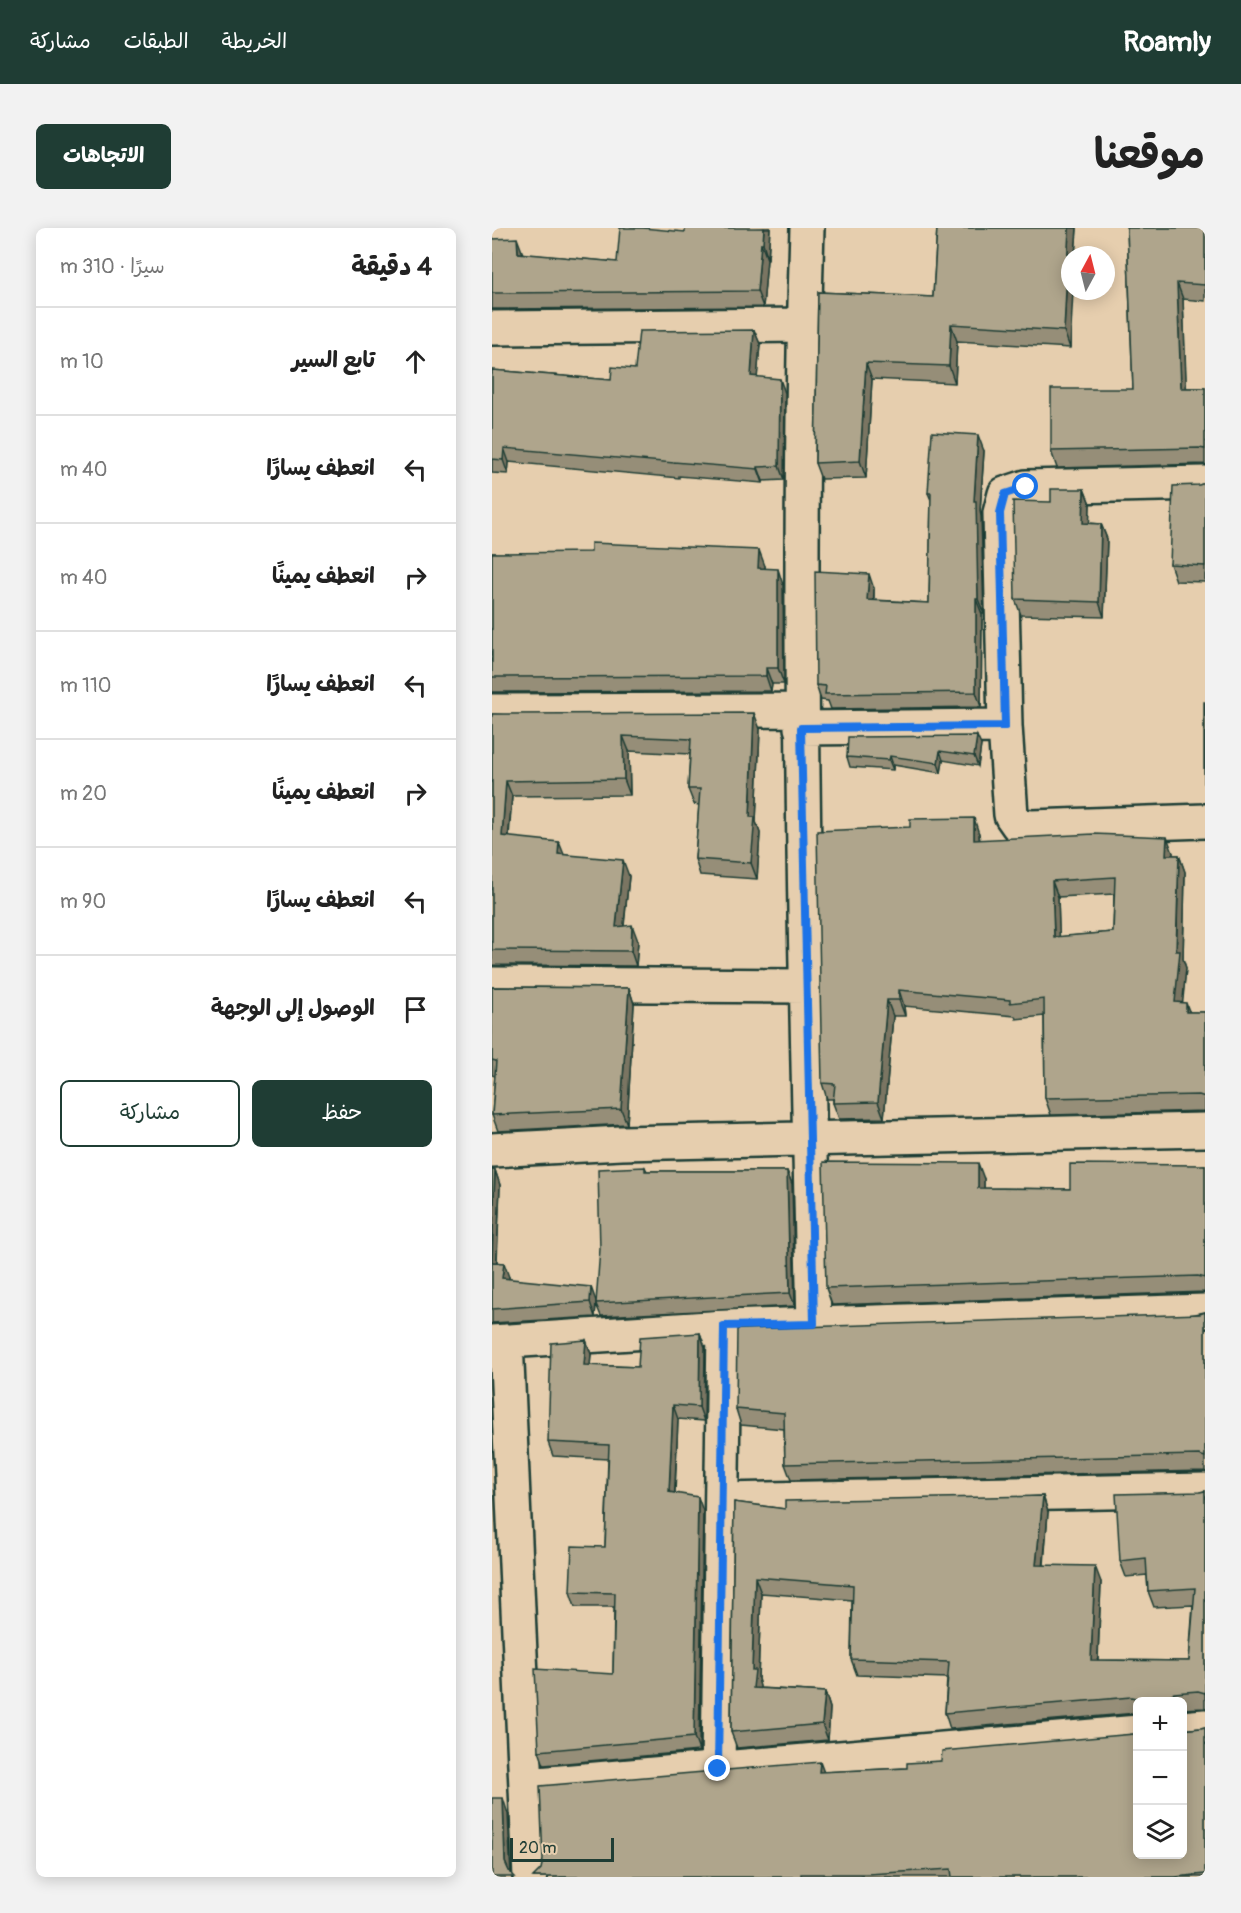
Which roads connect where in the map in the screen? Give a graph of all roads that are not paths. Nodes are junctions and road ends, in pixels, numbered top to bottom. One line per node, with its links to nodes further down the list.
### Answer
1 (807, 228): 2 (street)
2 (804, 325): 3 (street); 6 (street)
3 (492, 328)
4 (1205, 483): 7 (street)
5 (492, 711): 6 (street)
6 (801, 719): 7 (street); 10 (street)
7 (1005, 726): 8 (street)
8 (1205, 821)
9 (492, 984): 10 (street)
10 (807, 986): 12 (street)
11 (1205, 1130): 12 (street)
12 (810, 1140): 13 (street); 15 (street)
13 (492, 1150)
14 (1205, 1311): 15 (street)
15 (814, 1324): 16 (street)
16 (724, 1326): 17 (street); 19 (street)
17 (499, 1341): 24 (street)
18 (1205, 1490): 19 (street)
19 (722, 1500): 23 (street)
20 (1205, 1726): 21 (street)
21 (1187, 1728)
22 (1133, 1732): 23 (street)
23 (718, 1769): 24 (street)
24 (527, 1785): 25 (street)
25 (530, 1877)

